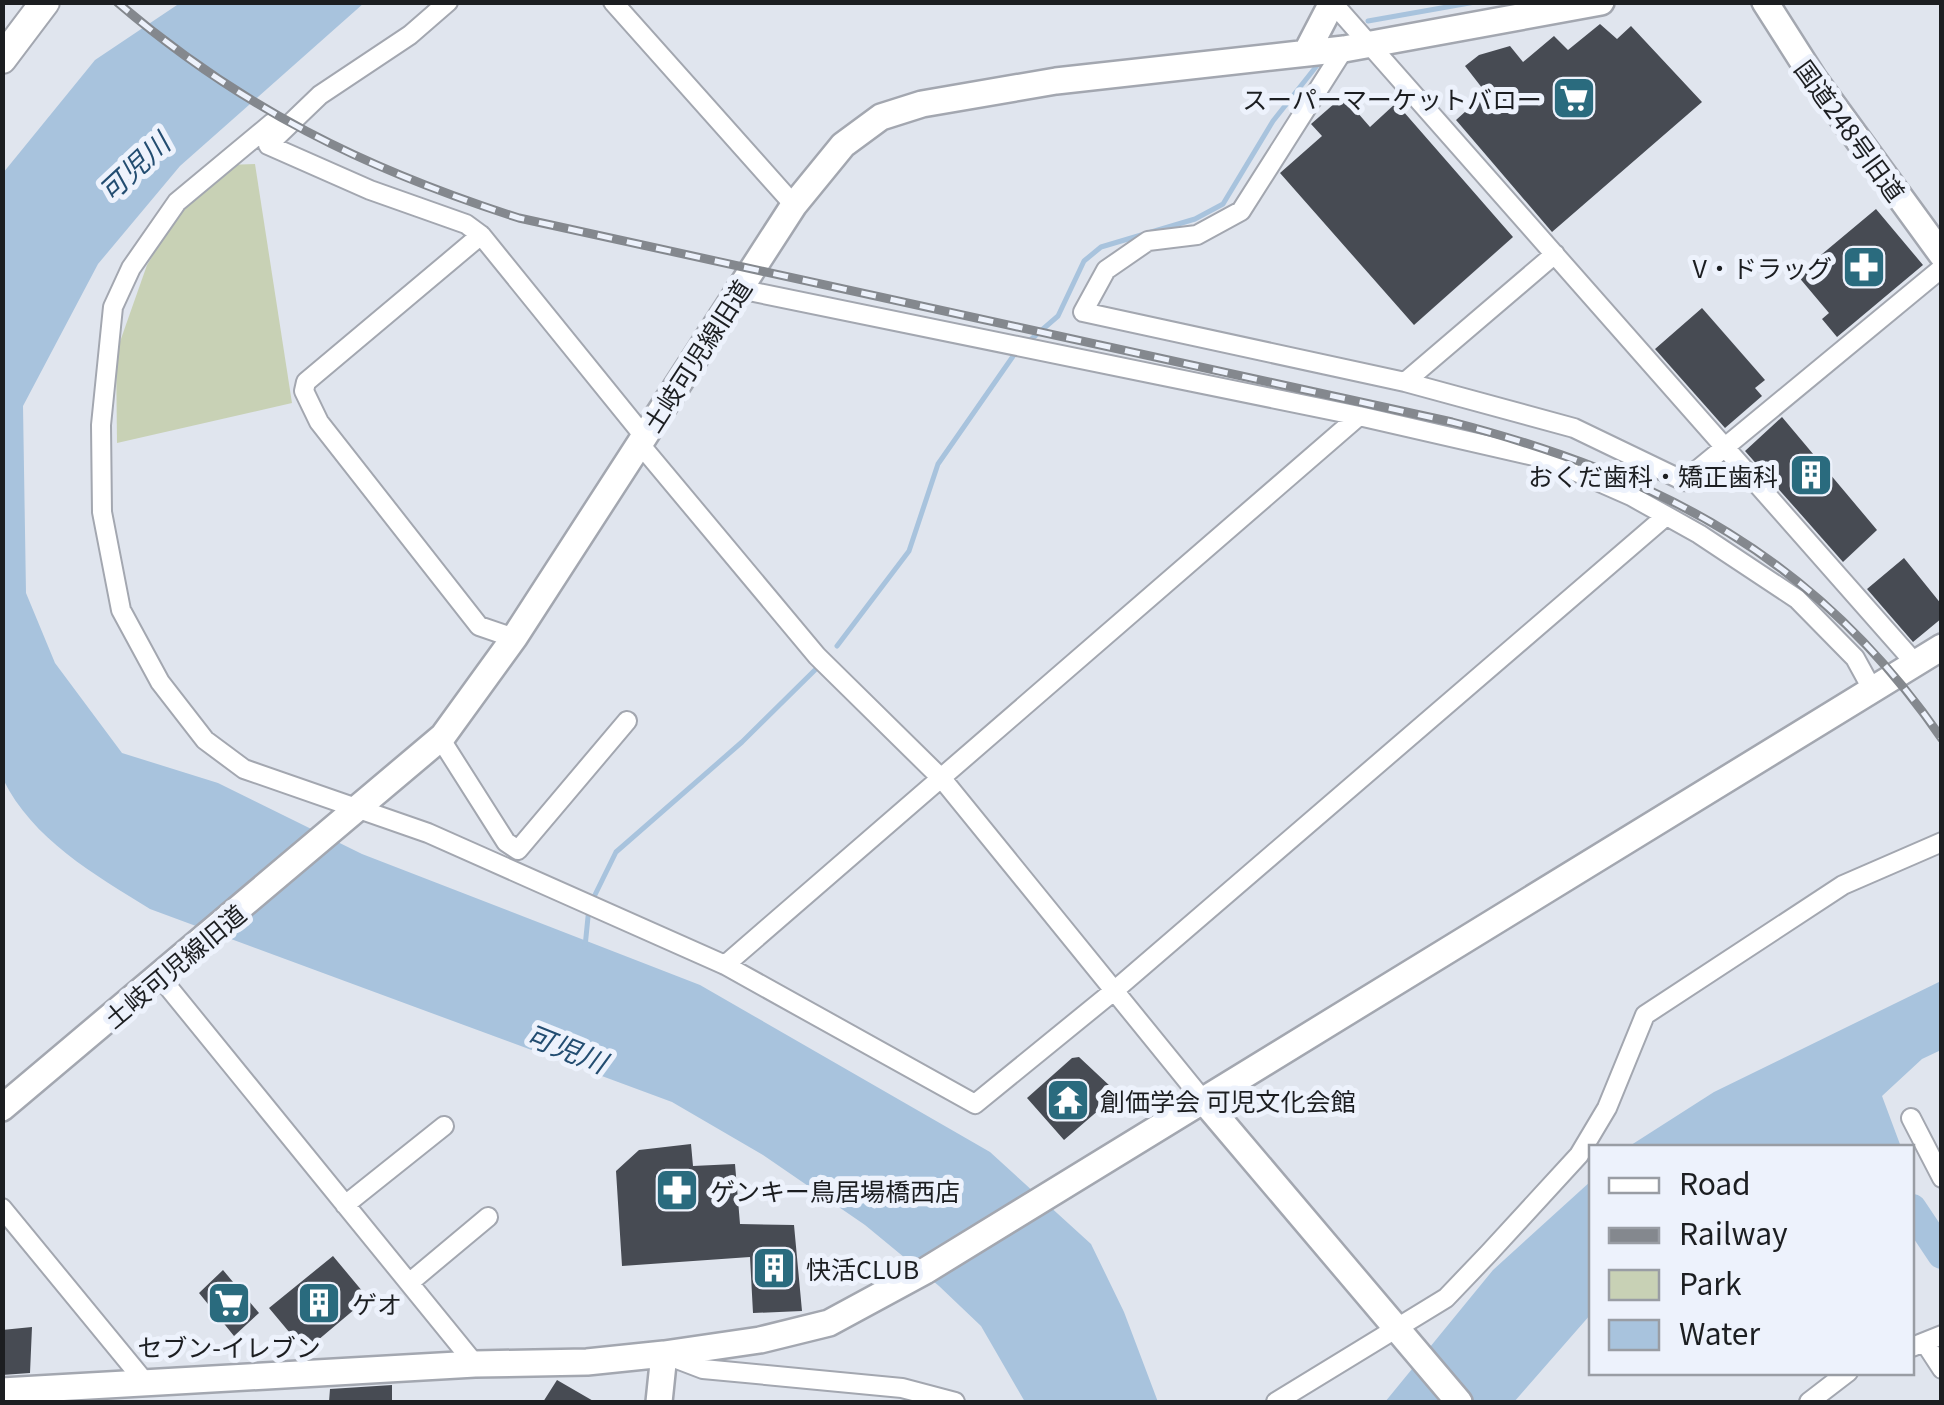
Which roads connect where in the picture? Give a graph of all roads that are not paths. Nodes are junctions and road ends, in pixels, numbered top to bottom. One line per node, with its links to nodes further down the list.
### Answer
1 (45, 2): 9 (main road)
2 (448, 2): 12 (street)
3 (613, 2): 11 (street)
4 (1601, 2): 7 (street, 土岐可児線旧道)
5 (1765, 2): 14 (street, 国道248号旧道)
6 (1332, 3): 7 (street); 8 (street)
7 (1357, 47): 8 (street, 土岐可児線旧道); 13 (street); 17 (street)
8 (1310, 53): 11 (street, 土岐可児線旧道)
9 (2, 59)
10 (272, 123): 29 (street)
11 (794, 205): 16 (street, 土岐可児線旧道)
12 (481, 235): 19 (street); 22 (street)
13 (1555, 254): 17 (street); 20 (street)
14 (1942, 255)
15 (1942, 268): 20 (street)
16 (739, 289): 18 (street); 19 (street, 土岐可児線旧道)
17 (1405, 382): 20 (street)
18 (1359, 416): 21 (street); 28 (street)
19 (642, 439): 22 (street, 土岐可児線旧道); 28 (street)
20 (1724, 448): 24 (street)
21 (1666, 516): 25 (street); 33 (street)
22 (514, 638): 27 (street, 土岐可児線旧道)
23 (1942, 647): 24 (street)
24 (1916, 663): 25 (street)
25 (1872, 689): 34 (street)
26 (627, 721): 27 (street)
27 (440, 738): 29 (street, 土岐可児線旧道)
28 (943, 780): 31 (street); 33 (street)
29 (359, 808): 31 (street); 32 (street, 土岐可児線旧道)
30 (1942, 842): 43 (street)
31 (725, 965): 33 (street)
32 (166, 972): 35 (street, 土岐可児線旧道); 39 (street)
33 (1115, 990): 34 (street)
34 (1203, 1100): 43 (street); 45 (street)
35 (2, 1108)
36 (1911, 1118): 38 (street)
37 (444, 1126): 39 (street)
38 (1942, 1178)
39 (345, 1205): 42 (street)
40 (2, 1208): 49 (street)
41 (488, 1217): 42 (street)
42 (409, 1283): 46 (street)
43 (1404, 1335): 54 (street); 55 (street)
44 (1926, 1342): 47 (street)
45 (664, 1354): 46 (street); 52 (street); 53 (street)
46 (475, 1364): 51 (street)
47 (1942, 1369)
48 (1844, 1375): 56 (street)
49 (145, 1382): 50 (street); 51 (street)
50 (2, 1391)
51 (260, 1391)
52 (659, 1402)
53 (955, 1402)
54 (1276, 1402)
55 (1459, 1402)
56 (1809, 1402)

